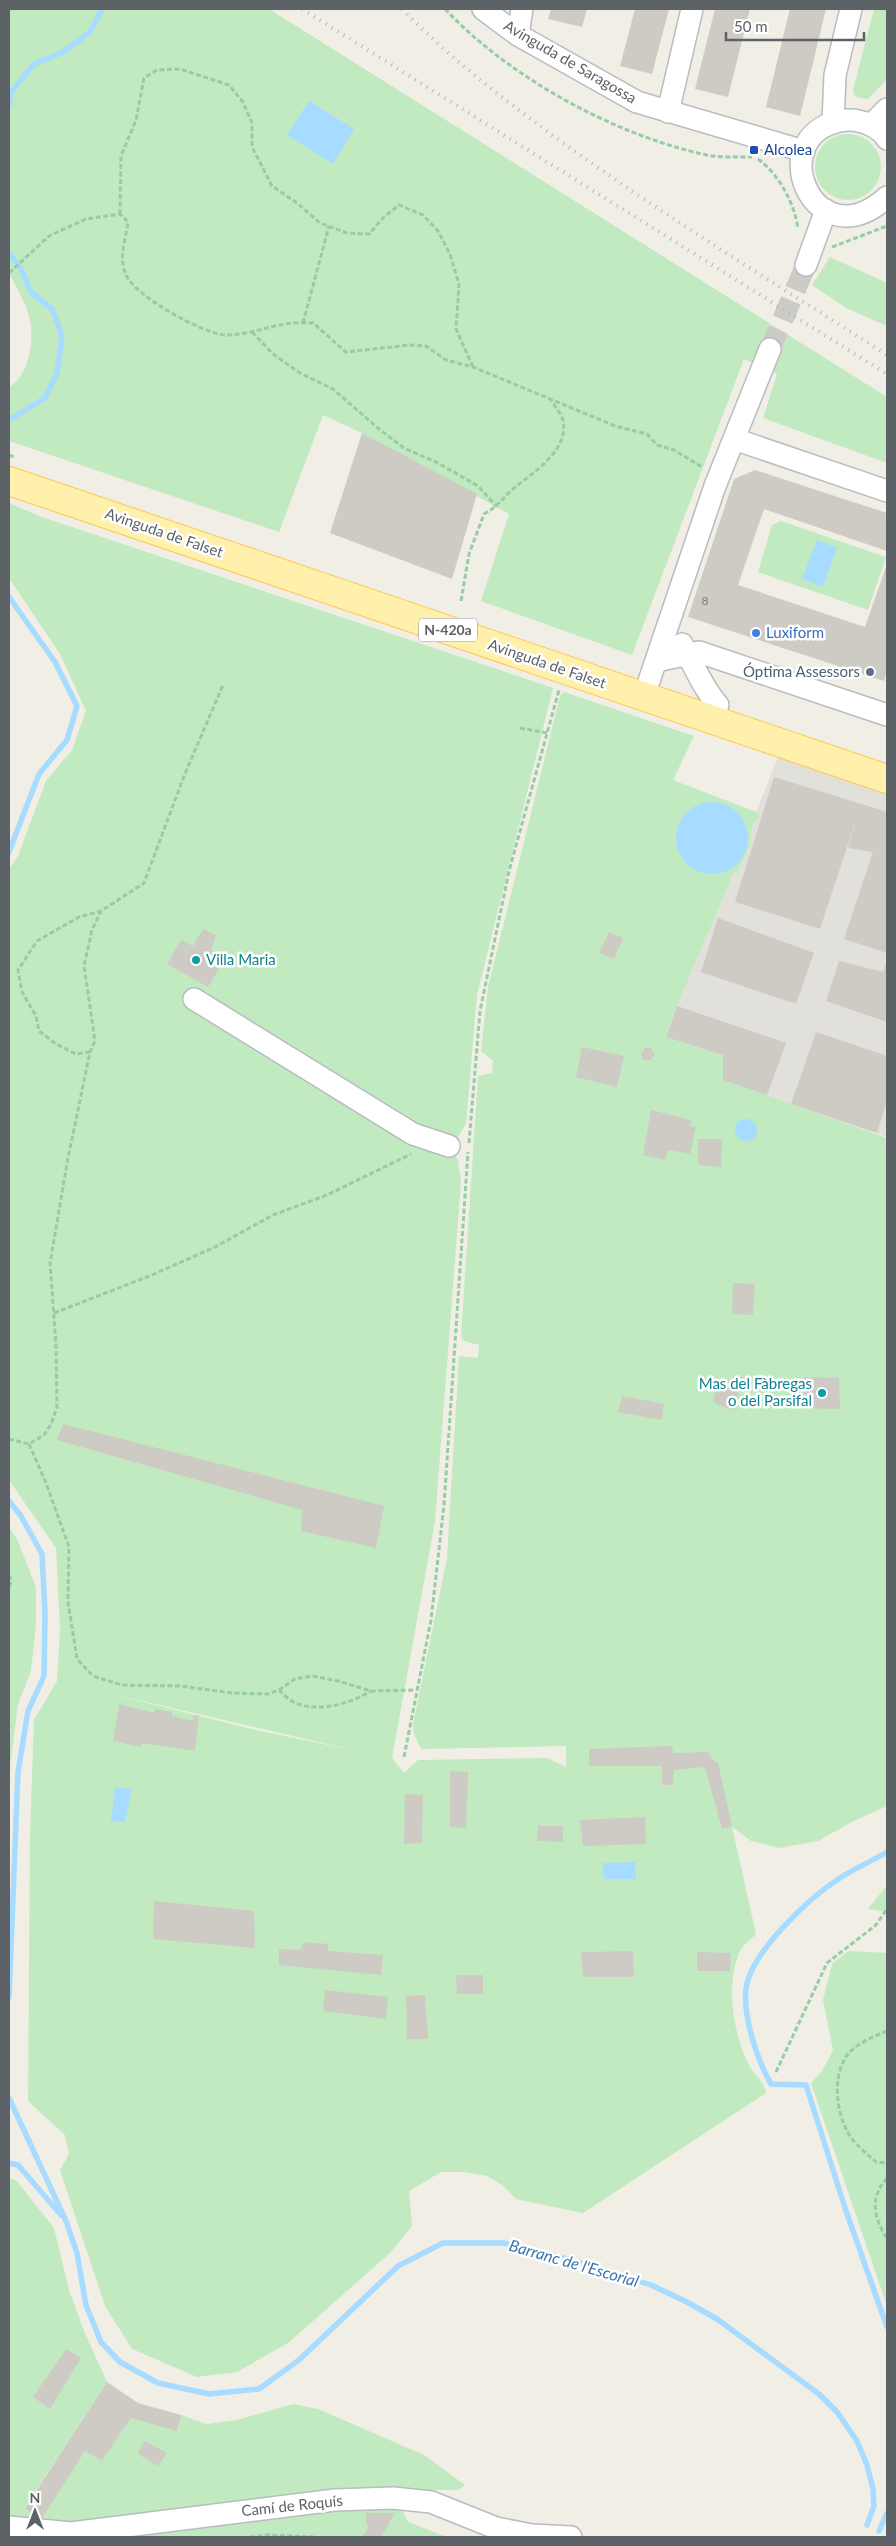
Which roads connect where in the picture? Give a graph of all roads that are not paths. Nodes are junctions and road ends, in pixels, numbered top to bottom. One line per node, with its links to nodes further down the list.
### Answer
1 (484, 9): 5 (street, Avinguda de Saragossa)
2 (522, 9): 5 (street)
3 (692, 9): 7 (street)
4 (851, 9): 8 (street)
5 (518, 35): 7 (street, Avinguda de Saragossa)
6 (887, 109): 9 (street)
7 (668, 112): 11 (street, Avinguda de Saragossa)
8 (833, 123): 9 (street); 11 (street)
9 (871, 125): 10 (street)
10 (887, 139)
11 (804, 151): 13 (street)
12 (887, 197): 13 (street)
13 (826, 210): 14 (street)
14 (808, 260)
15 (770, 349): 16 (street)
16 (734, 439): 19 (street); 20 (street)
17 (9, 464): 22 (main road, Avinguda de Falset / N-420a)
18 (9, 481): 26 (main road, Avinguda de Falset / N-420a)
19 (887, 490)
20 (670, 619): 21 (street); 22 (street)
21 (688, 654): 22 (street); 23 (street); 24 (street)
22 (653, 671): 23 (main road, Avinguda de Falset / N-420a)
23 (718, 705): 25 (main road, Avinguda de Falset / N-420a)
24 (887, 715)
25 (887, 762)
26 (887, 779)
27 (194, 999): 28 (street)
28 (443, 1144)
29 (9, 2527): 30 (street, Camí de Roquís)
30 (571, 2537)

